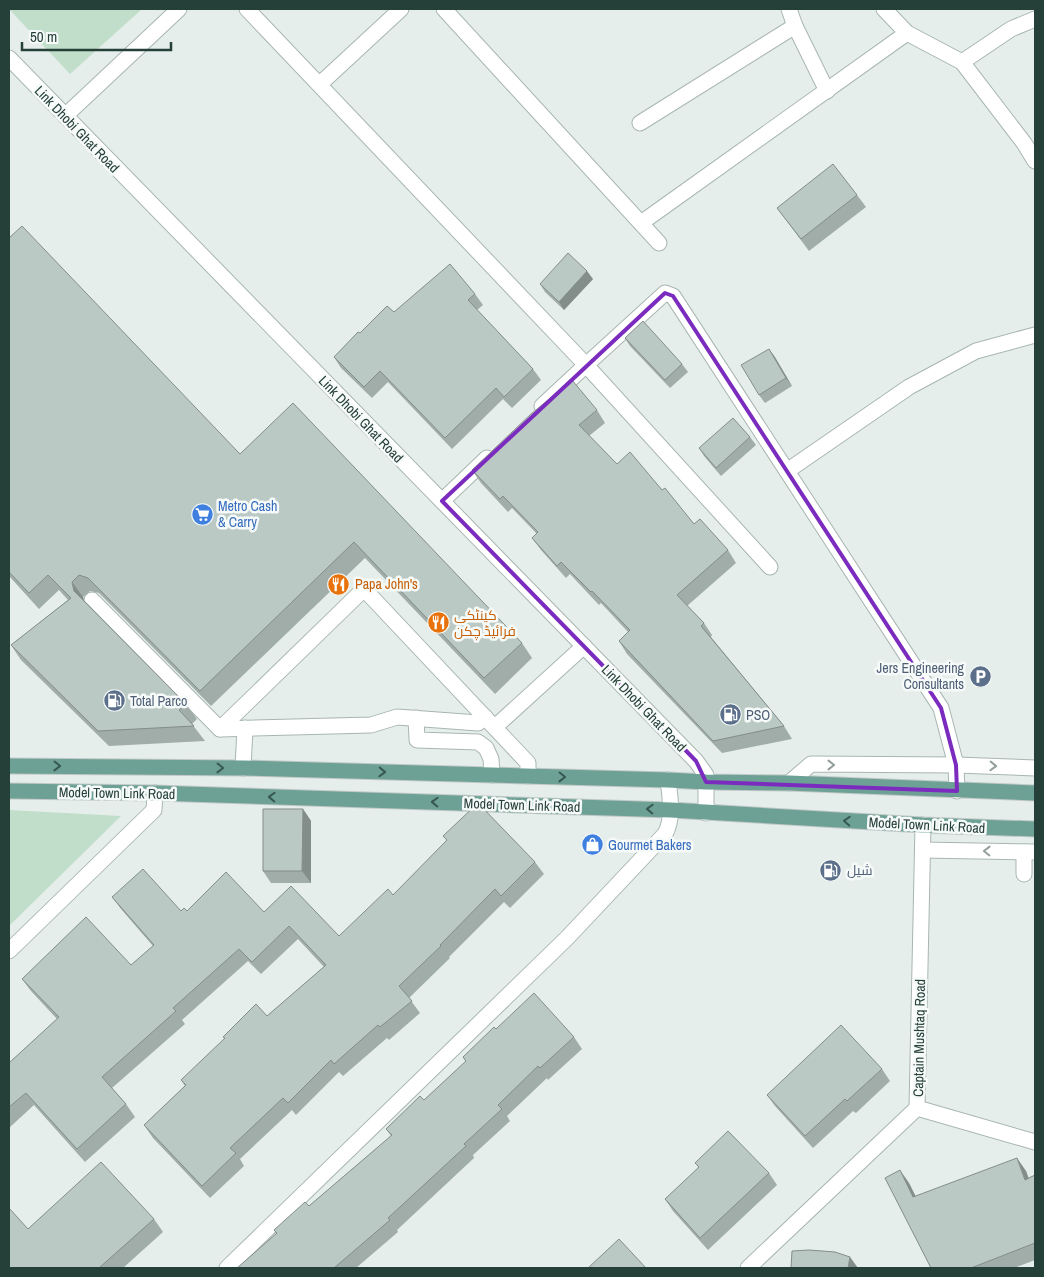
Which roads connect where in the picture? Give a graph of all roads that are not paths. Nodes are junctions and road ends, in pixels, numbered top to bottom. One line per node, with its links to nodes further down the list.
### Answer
1 (179, 9): 14 (street)
2 (247, 9): 12 (street)
3 (401, 9): 12 (street)
4 (444, 9): 17 (street)
5 (789, 9): 8 (street)
6 (884, 9): 9 (street)
7 (1035, 19): 11 (street)
8 (794, 26): 13 (street); 15 (street)
9 (907, 33): 11 (street); 13 (street)
10 (9, 58): 14 (street, Link Dhobi Ghat Road)
11 (962, 62): 16 (street)
12 (320, 84): 20 (street)
13 (827, 91): 17 (street)
14 (65, 116): 24 (street, Link Dhobi Ghat Road)
15 (640, 122)
16 (1035, 161)
17 (641, 223): 18 (street)
18 (659, 243)
19 (1035, 336): 23 (street)
20 (586, 365): 21 (street); 23 (street); 25 (street)
21 (535, 413)
22 (499, 447): 24 (street)
23 (787, 471): 32 (street)
24 (442, 501): 27 (street, Link Dhobi Ghat Road)
25 (770, 567)
26 (92, 600): 31 (street)
27 (584, 646): 29 (street); 39 (street, Link Dhobi Ghat Road)
28 (416, 718): 29 (street); 30 (street); 36 (street)
29 (490, 722): 31 (street); 37 (street)
30 (245, 728): 31 (street); 34 (street)
31 (220, 729)
32 (956, 765): 35 (street, one-way to 35); 40 (street, one-way to 32); 41 (street)
33 (9, 766): 34 (main road, Model Town Link Road, one-way to 34)
34 (243, 768): 36 (main road, Model Town Link Road, one-way to 36)
35 (1035, 768)
36 (492, 775): 37 (main road, Model Town Link Road)
37 (528, 776): 38 (main road, Model Town Link Road, one-way to 38)
38 (668, 780): 39 (main road, Model Town Link Road); 45 (street)
39 (706, 782): 40 (main road, Model Town Link Road); 46 (street)
40 (789, 783): 41 (main road, Model Town Link Road)
41 (957, 790): 44 (main road, Model Town Link Road)
42 (9, 791): 43 (main road, Model Town Link Road)
43 (155, 793): 45 (main road, Model Town Link Road, one-way to 43); 52 (street)
44 (1035, 793)
45 (671, 810): 46 (main road, Model Town Link Road); 55 (street)
46 (706, 813): 47 (main road, Model Town Link Road, one-way to 46)
47 (923, 825): 48 (main road, Model Town Link Road); 49 (street, Captain Mushtaq Road)
48 (1035, 829)
49 (923, 850): 50 (street, one-way to 49); 53 (street, Captain Mushtaq Road)
50 (1030, 852): 51 (street)
51 (1024, 874)
52 (9, 951)
53 (917, 1108): 54 (street); 56 (street, Captain Mushtaq Road)
54 (1035, 1142)
55 (227, 1268)
56 (748, 1268)

